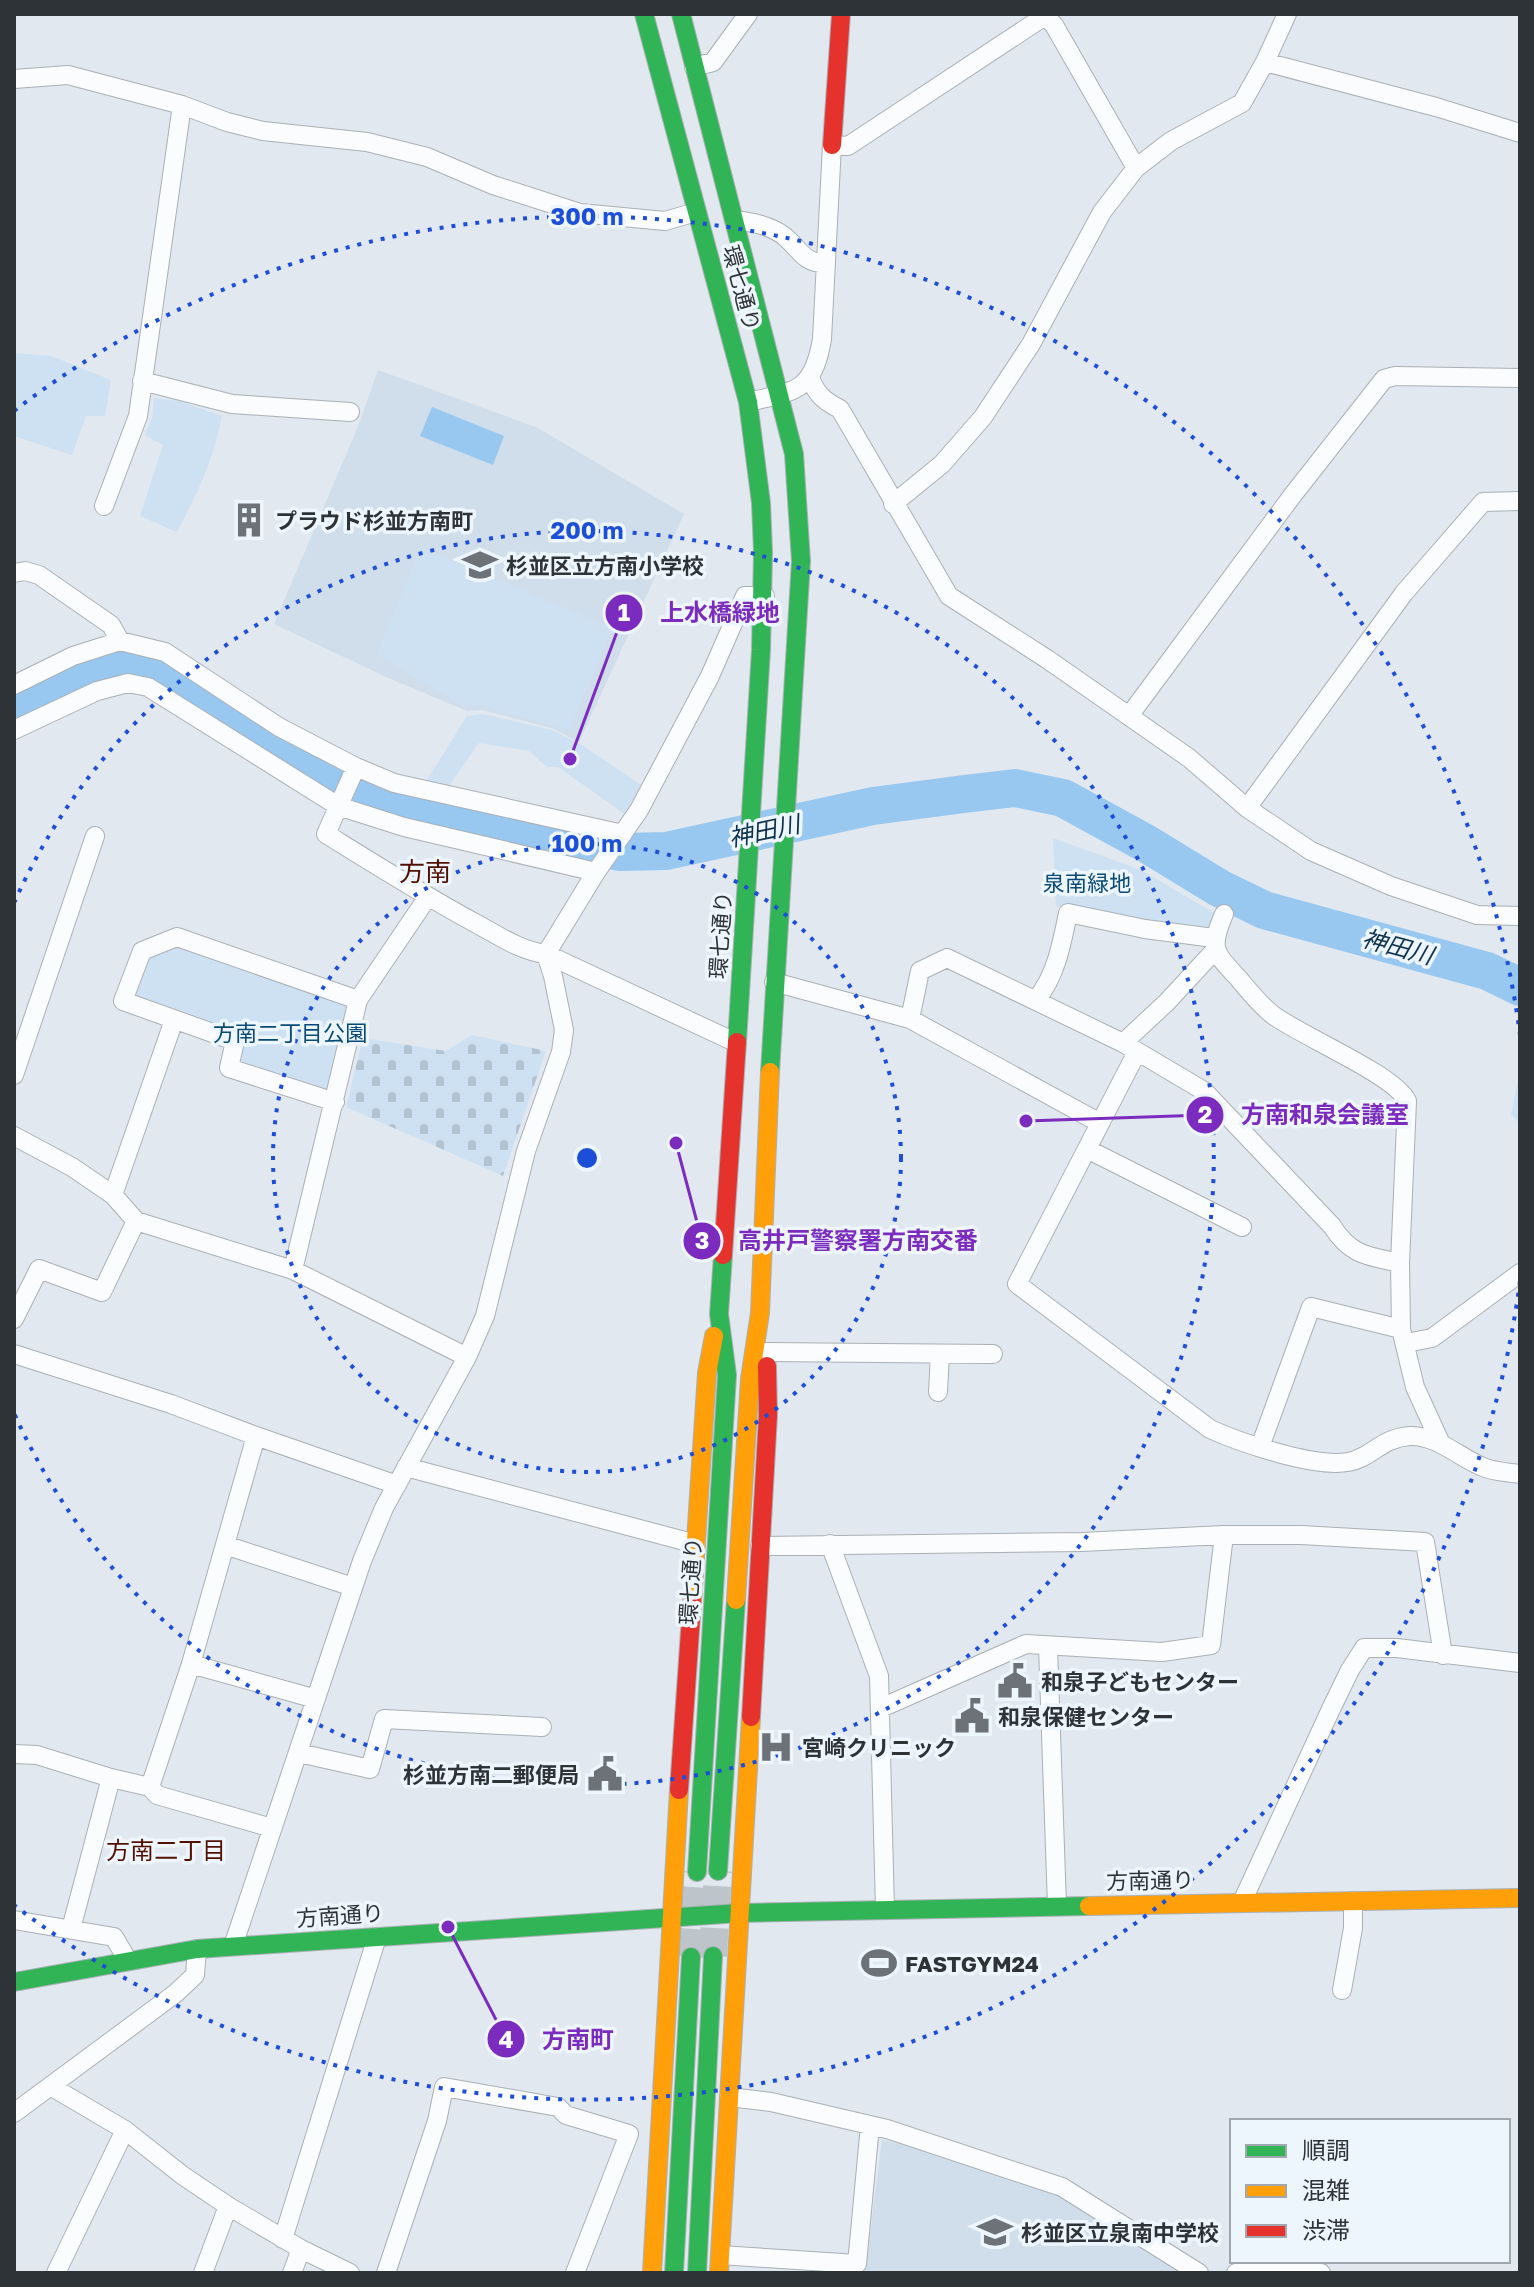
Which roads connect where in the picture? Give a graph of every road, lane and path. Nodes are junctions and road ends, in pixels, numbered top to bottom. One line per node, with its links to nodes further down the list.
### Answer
1 (644, 14): 14 (main road, 環七通り)
2 (681, 14): 8 (main road, 環七通り)
3 (748, 14): 8 (street)
4 (841, 14): 12 (main road)
5 (1287, 14): 7 (street)
6 (1045, 15): 12 (street); 13 (street)
7 (1265, 62): 11 (street); 13 (street)
8 (694, 67): 15 (main road, 環七通り)
9 (14, 79): 10 (street)
10 (182, 105): 14 (street); 19 (street)
11 (1520, 133)
12 (832, 145): 16 (street)
13 (1136, 168): 24 (street)
14 (696, 212): 21 (main road, 環七通り)
15 (734, 220): 16 (street); 20 (main road, 環七通り)
16 (826, 264): 17 (street)
17 (810, 378): 20 (street); 24 (street)
18 (1520, 378): 30 (street)
19 (142, 381): 22 (street); 25 (street)
20 (779, 395): 21 (street); 43 (main road, 環七通り)
21 (748, 402): 27 (main road, 環七通り)
22 (350, 412)
23 (1520, 501): 34 (street)
24 (893, 504): 30 (street)
25 (104, 506)
26 (14, 573): 28 (street)
27 (765, 596): 36 (street); 48 (main road, 環七通り)
28 (120, 641): 29 (street); 32 (street)
29 (14, 685)
30 (1129, 716): 34 (street)
31 (14, 730): 33 (street)
32 (354, 770): 33 (street); 36 (street)
33 (340, 804): 37 (street); 38 (street)
34 (1247, 808): 40 (street)
35 (95, 836): 50 (street)
36 (621, 836): 37 (street)
37 (598, 870): 42 (street)
38 (427, 898): 42 (street); 44 (street)
39 (1224, 914): 41 (street)
40 (1520, 916)
41 (1215, 943): 45 (street); 49 (street); 58 (street)
42 (546, 954): 48 (street); 69 (street)
43 (774, 982): 46 (street); 61 (main road, 環七通り)
44 (358, 1000): 47 (street); 51 (street)
45 (1036, 1000): 46 (street); 49 (street)
46 (910, 1019): 52 (street)
47 (174, 1020): 51 (street); 55 (street)
48 (737, 1043): 62 (main road, 環七通り)
49 (1130, 1047): 52 (street); 58 (street)
50 (14, 1075)
51 (335, 1102): 59 (street)
52 (1100, 1123): 54 (street)
53 (14, 1136): 55 (street)
54 (1087, 1149): 57 (street); 73 (street)
55 (113, 1195): 56 (street)
56 (136, 1221): 59 (street); 63 (street)
57 (1242, 1227)
58 (1400, 1263): 64 (street)
59 (293, 1270): 69 (street)
60 (1520, 1273): 64 (street)
61 (760, 1313): 65 (main road); 95 (main road, 環七通り)
62 (719, 1314): 78 (main road); 96 (main road, 環七通り)
63 (14, 1319)
64 (1404, 1336): 72 (street); 73 (street)
65 (765, 1352): 67 (street); 81 (main road)
66 (14, 1354): 71 (street)
67 (940, 1354): 68 (street); 70 (street)
68 (993, 1354)
69 (467, 1357): 74 (street)
70 (938, 1392)
71 (256, 1436): 76 (street); 80 (street)
72 (1441, 1444): 73 (street); 75 (street)
73 (1260, 1447)
74 (406, 1467): 76 (street); 78 (street)
75 (1520, 1474)
76 (397, 1485): 82 (street)
77 (1224, 1535): 79 (street); 83 (street); 84 (street)
78 (696, 1544): 103 (main road)
79 (830, 1544): 81 (street); 88 (street)
80 (225, 1545): 82 (street); 86 (street)
81 (760, 1546): 102 (main road)
82 (353, 1587): 87 (street)
83 (1048, 1647): 88 (street); 100 (street)
84 (1443, 1655): 85 (street); 99 (street)
85 (1520, 1663)
86 (191, 1664): 87 (street); 93 (street)
87 (316, 1699): 90 (street)
88 (881, 1708): 101 (street)
89 (542, 1727): 90 (street)
90 (299, 1753): 94 (street)
91 (14, 1754): 92 (street)
92 (111, 1778): 93 (street); 105 (street)
93 (150, 1787): 94 (street)
94 (272, 1828): 107 (street)
95 (718, 1871)
96 (697, 1872)
97 (1520, 1898): 98 (main road, 方南通り)
98 (1353, 1901): 99 (main road, 方南通り); 113 (street)
99 (1242, 1902): 100 (main road, 方南通り)
100 (1057, 1906): 101 (main road, 方南通り)
101 (885, 1910): 102 (main road, 方南通り)
102 (740, 1913): 103 (main road, 方南通り); 115 (main road)
103 (671, 1918): 106 (main road, 方南通り); 129 (main road)
104 (14, 1920): 105 (street)
105 (71, 1929): 111 (street)
106 (377, 1937): 107 (main road, 方南通り); 120 (street)
107 (233, 1946): 108 (main road, 方南通り)
108 (197, 1949): 111 (main road, 方南通り); 114 (street)
109 (713, 1956): 131 (main road)
110 (691, 1957): 130 (main road)
111 (128, 1961): 112 (main road, 方南通り)
112 (14, 1982)
113 (1342, 1990)
114 (52, 2087): 116 (street); 118 (street)
115 (729, 2097): 117 (street); 122 (main road)
116 (14, 2113)
117 (870, 2125): 122 (street); 132 (street)
118 (125, 2130): 119 (street); 123 (street)
119 (228, 2206): 120 (street); 124 (street)
120 (283, 2239): 121 (street)
121 (301, 2249): 125 (street); 126 (street)
122 (719, 2264)
123 (56, 2273)
124 (203, 2273)
125 (292, 2273)
126 (350, 2273)
127 (386, 2273): 128 (street)
128 (575, 2273)
129 (652, 2273)
130 (674, 2273)
131 (697, 2273)
132 (1199, 2273)
133 (1236, 2273): 134 (street)
134 (1321, 2273)

